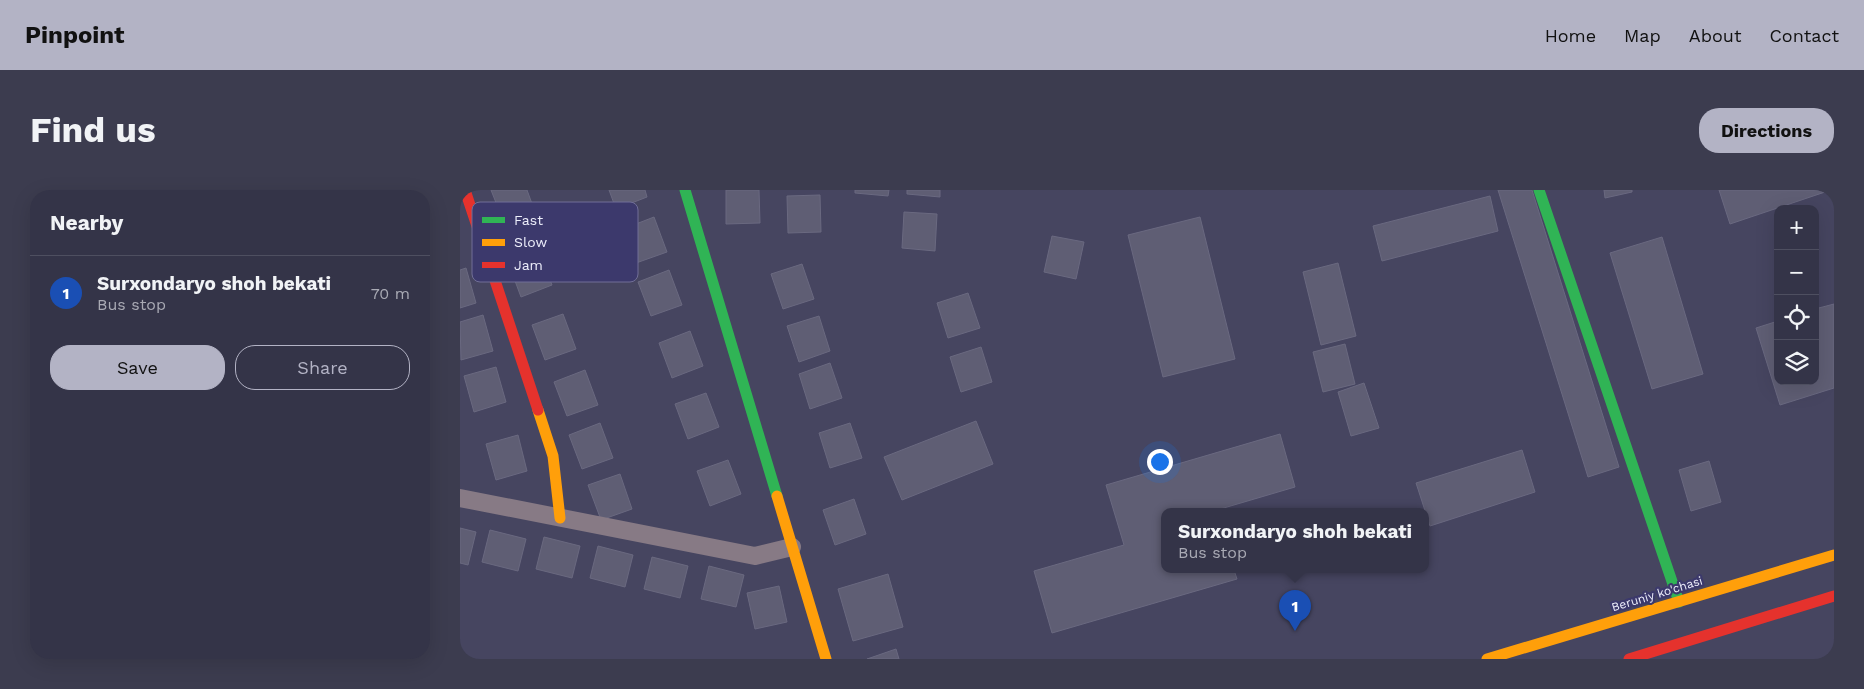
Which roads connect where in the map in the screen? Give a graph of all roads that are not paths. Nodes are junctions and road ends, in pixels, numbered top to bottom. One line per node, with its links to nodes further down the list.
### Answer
1 (465, 190): 4 (street)
2 (684, 190): 8 (street)
3 (1539, 190): 11 (street)
4 (472, 211)
5 (495, 282): 7 (street)
6 (460, 498): 7 (street)
7 (560, 518): 8 (street)
8 (792, 547): 12 (street)
9 (1834, 555): 11 (street, Beruniy ko'chasi)
10 (1834, 596): 14 (street)
11 (1679, 602): 13 (street, Beruniy ko'chasi)
12 (826, 659)
13 (1487, 659)
14 (1629, 659)

